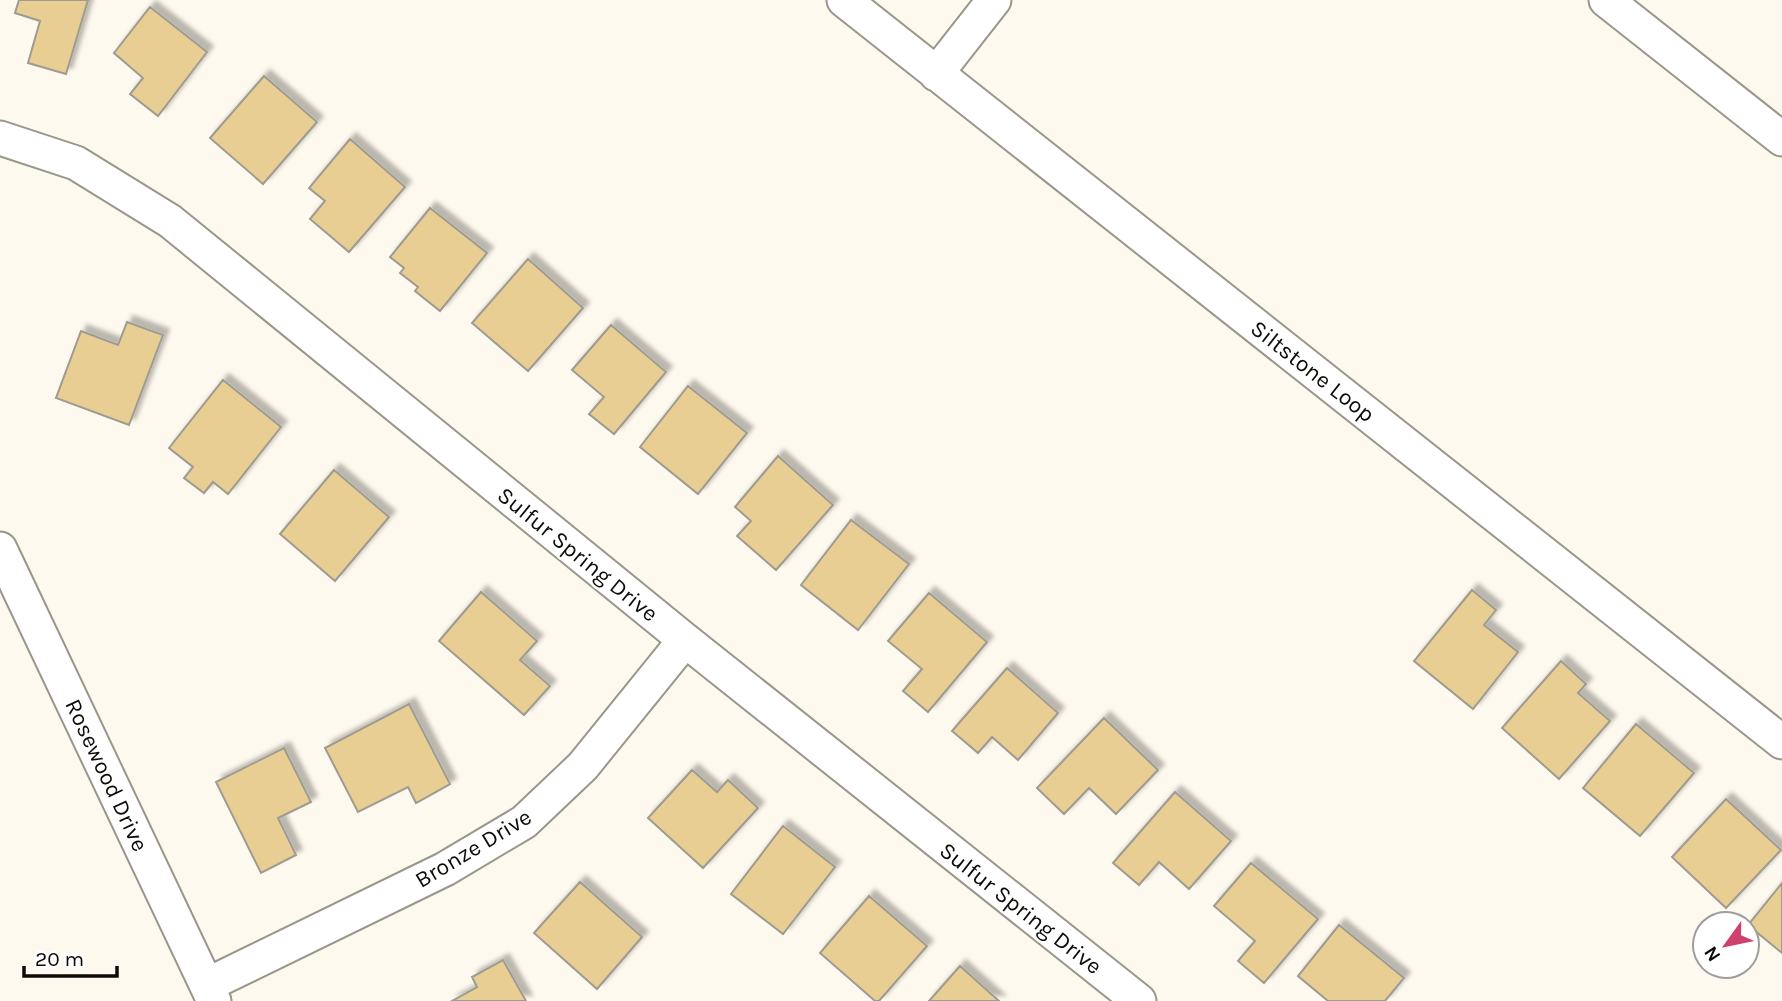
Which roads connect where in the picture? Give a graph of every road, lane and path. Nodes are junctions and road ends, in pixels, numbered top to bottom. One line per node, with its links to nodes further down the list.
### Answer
1 (844, 0): 4 (street, Siltstone Loop)
2 (994, 0): 4 (street)
3 (1606, 0): 6 (street)
4 (936, 74): 9 (street, Siltstone Loop)
5 (0, 138): 8 (street, Sulfur Spring Drive)
6 (1782, 139)
7 (0, 550): 10 (street, Rosewood Drive)
8 (685, 640): 10 (street, Bronze Drive); 11 (street, Sulfur Spring Drive)
9 (1782, 742)
10 (210, 993)
11 (1139, 1001)

